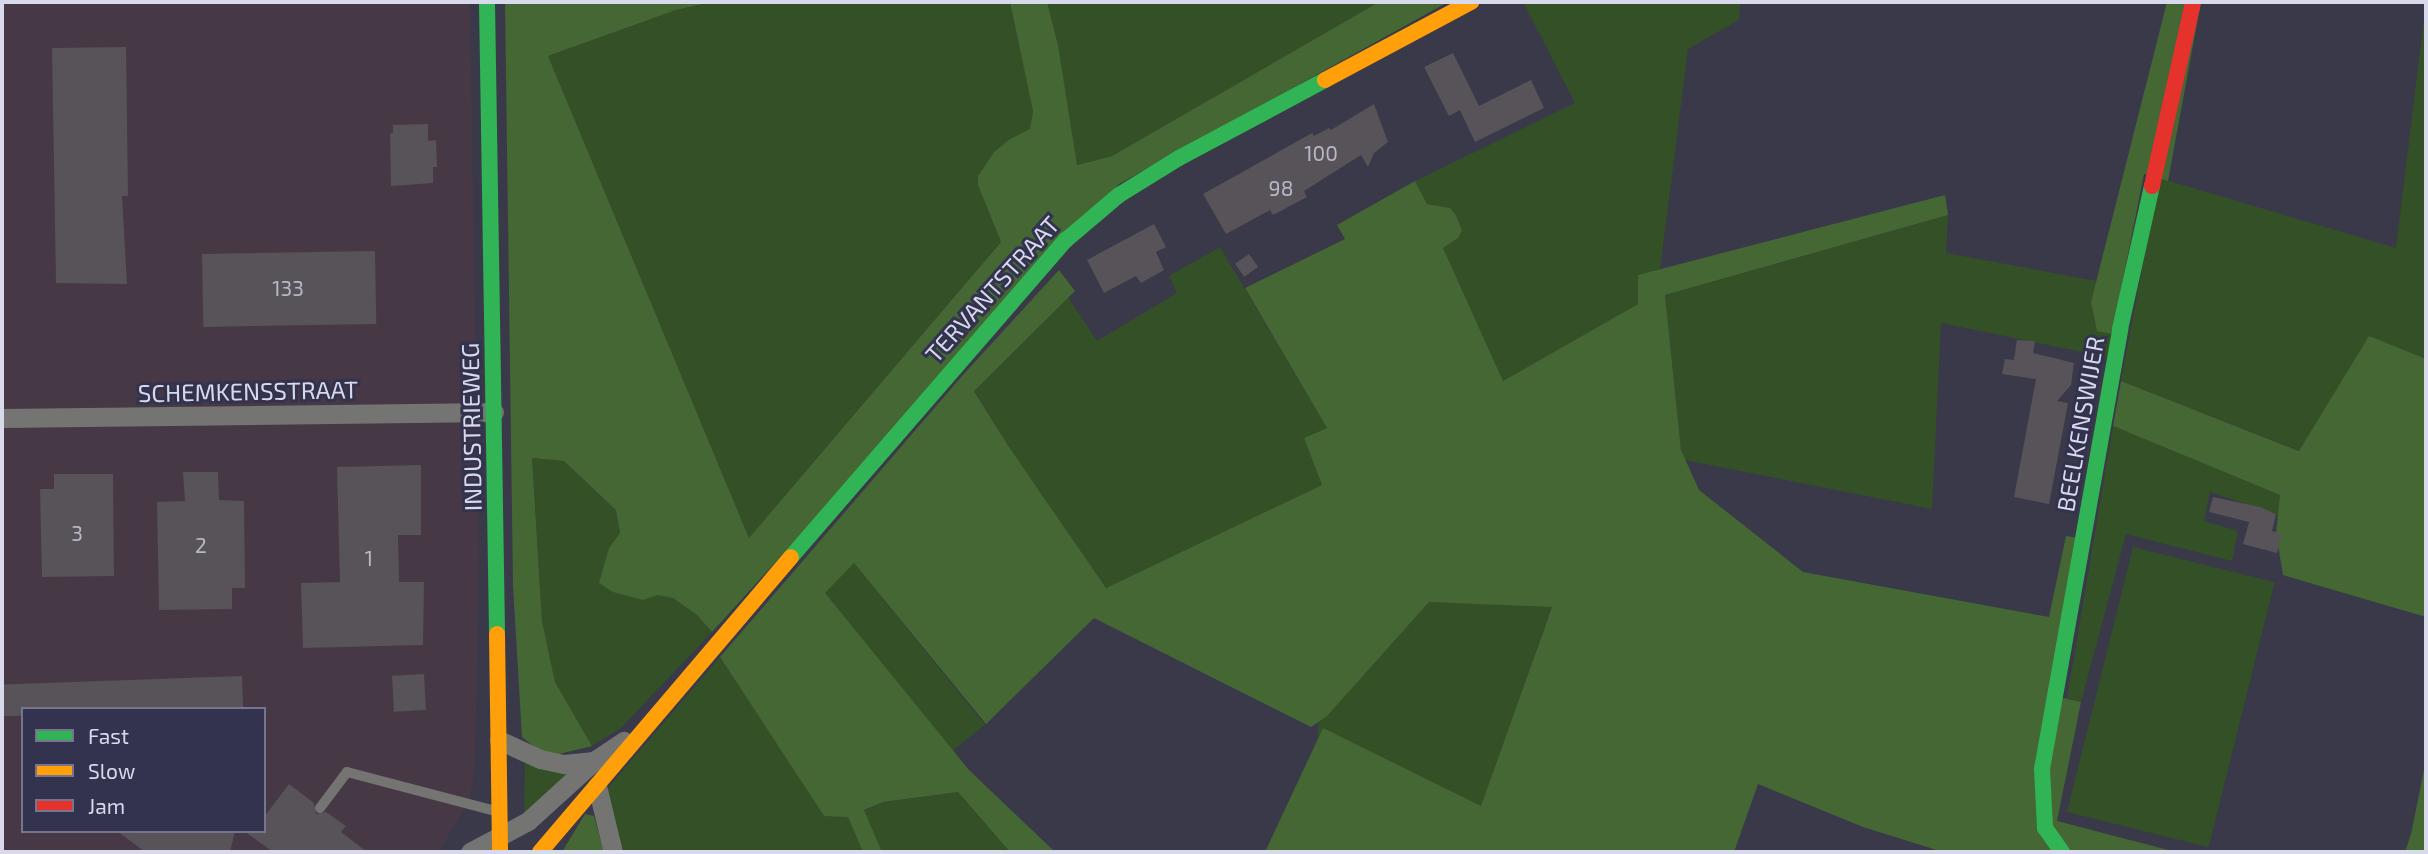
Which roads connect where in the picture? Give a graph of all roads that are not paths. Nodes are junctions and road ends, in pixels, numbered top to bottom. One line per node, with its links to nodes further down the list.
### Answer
1 (487, 2): 4 (street, INDUSTRIEWEG)
2 (1471, 2): 6 (street, TERVANTSTRAAT)
3 (2193, 2): 16 (street, BEELKENSWIJER)
4 (494, 412): 5 (street, SCHEMKENSSTRAAT); 7 (street, INDUSTRIEWEG)
5 (2, 418)
6 (645, 726): 8 (street, TERVANTSTRAAT); 9 (street, TERVANTSTRAAT)
7 (499, 740): 8 (street); 11 (street, INDUSTRIEWEG)
8 (594, 761): 12 (street, TERVANTSTRAAT)
9 (597, 786): 14 (street, TERVANTSTRAAT); 15 (street)
10 (320, 808): 11 (lane)
11 (500, 812): 12 (street, INDUSTRIEWEG)
12 (500, 843): 13 (street, TERVANTSTRAAT)
13 (470, 852)
14 (540, 852)
15 (613, 852)
16 (2062, 852)

